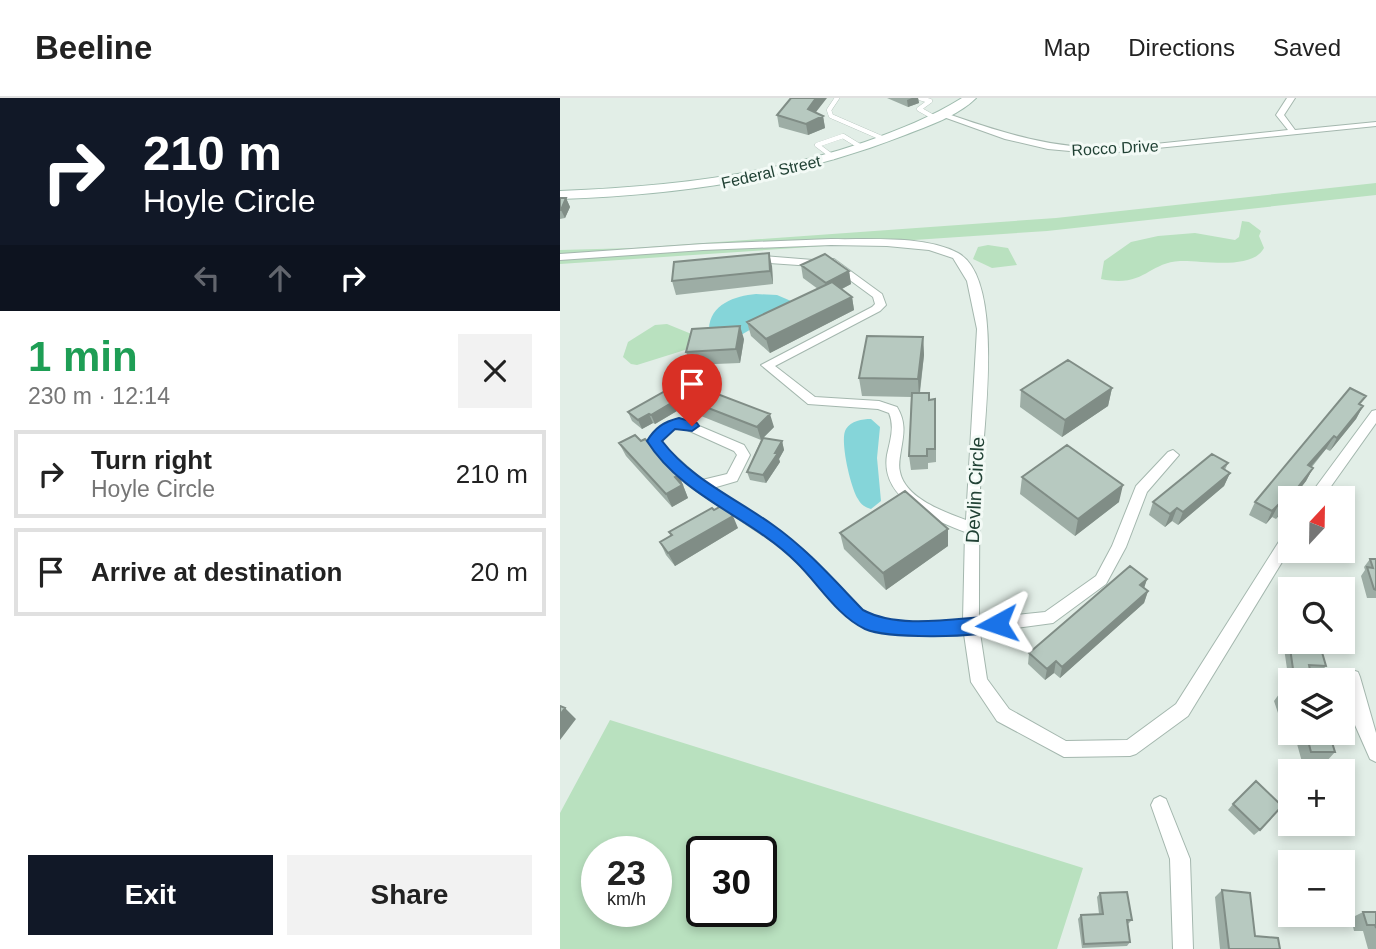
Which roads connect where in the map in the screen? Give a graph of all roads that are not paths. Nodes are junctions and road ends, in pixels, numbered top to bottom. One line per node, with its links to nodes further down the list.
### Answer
1 (837, 98): 8 (lane)
2 (920, 98): 5 (lane)
3 (971, 98): 5 (street, Federal Street)
4 (1291, 98): 7 (street)
5 (939, 116): 7 (street, Rocco Drive); 8 (street, Federal Street)
6 (1376, 124): 7 (street, Rocco Drive)
7 (1293, 132)
8 (884, 139): 9 (street, Federal Street)
9 (861, 147): 10 (street, Federal Street); 10 (lane)
10 (833, 157): 11 (street, Federal Street)
11 (560, 195)
12 (838, 242): 13 (street, Devlin Circle); 15 (street); 20 (street, Devlin Circle)
13 (560, 257)
14 (741, 260): 15 (street)
15 (830, 261): 20 (street)
16 (1376, 414): 19 (street)
17 (1173, 455): 22 (street)
18 (700, 485): 18 (street); 22 (street)
19 (1323, 486)
20 (971, 528): 22 (street, Devlin Circle)
21 (1278, 555): 22 (street, Devlin Circle)
22 (971, 627)
23 (1355, 689): 24 (street)
24 (1376, 753)
25 (1160, 805): 26 (street)
26 (1183, 949)

